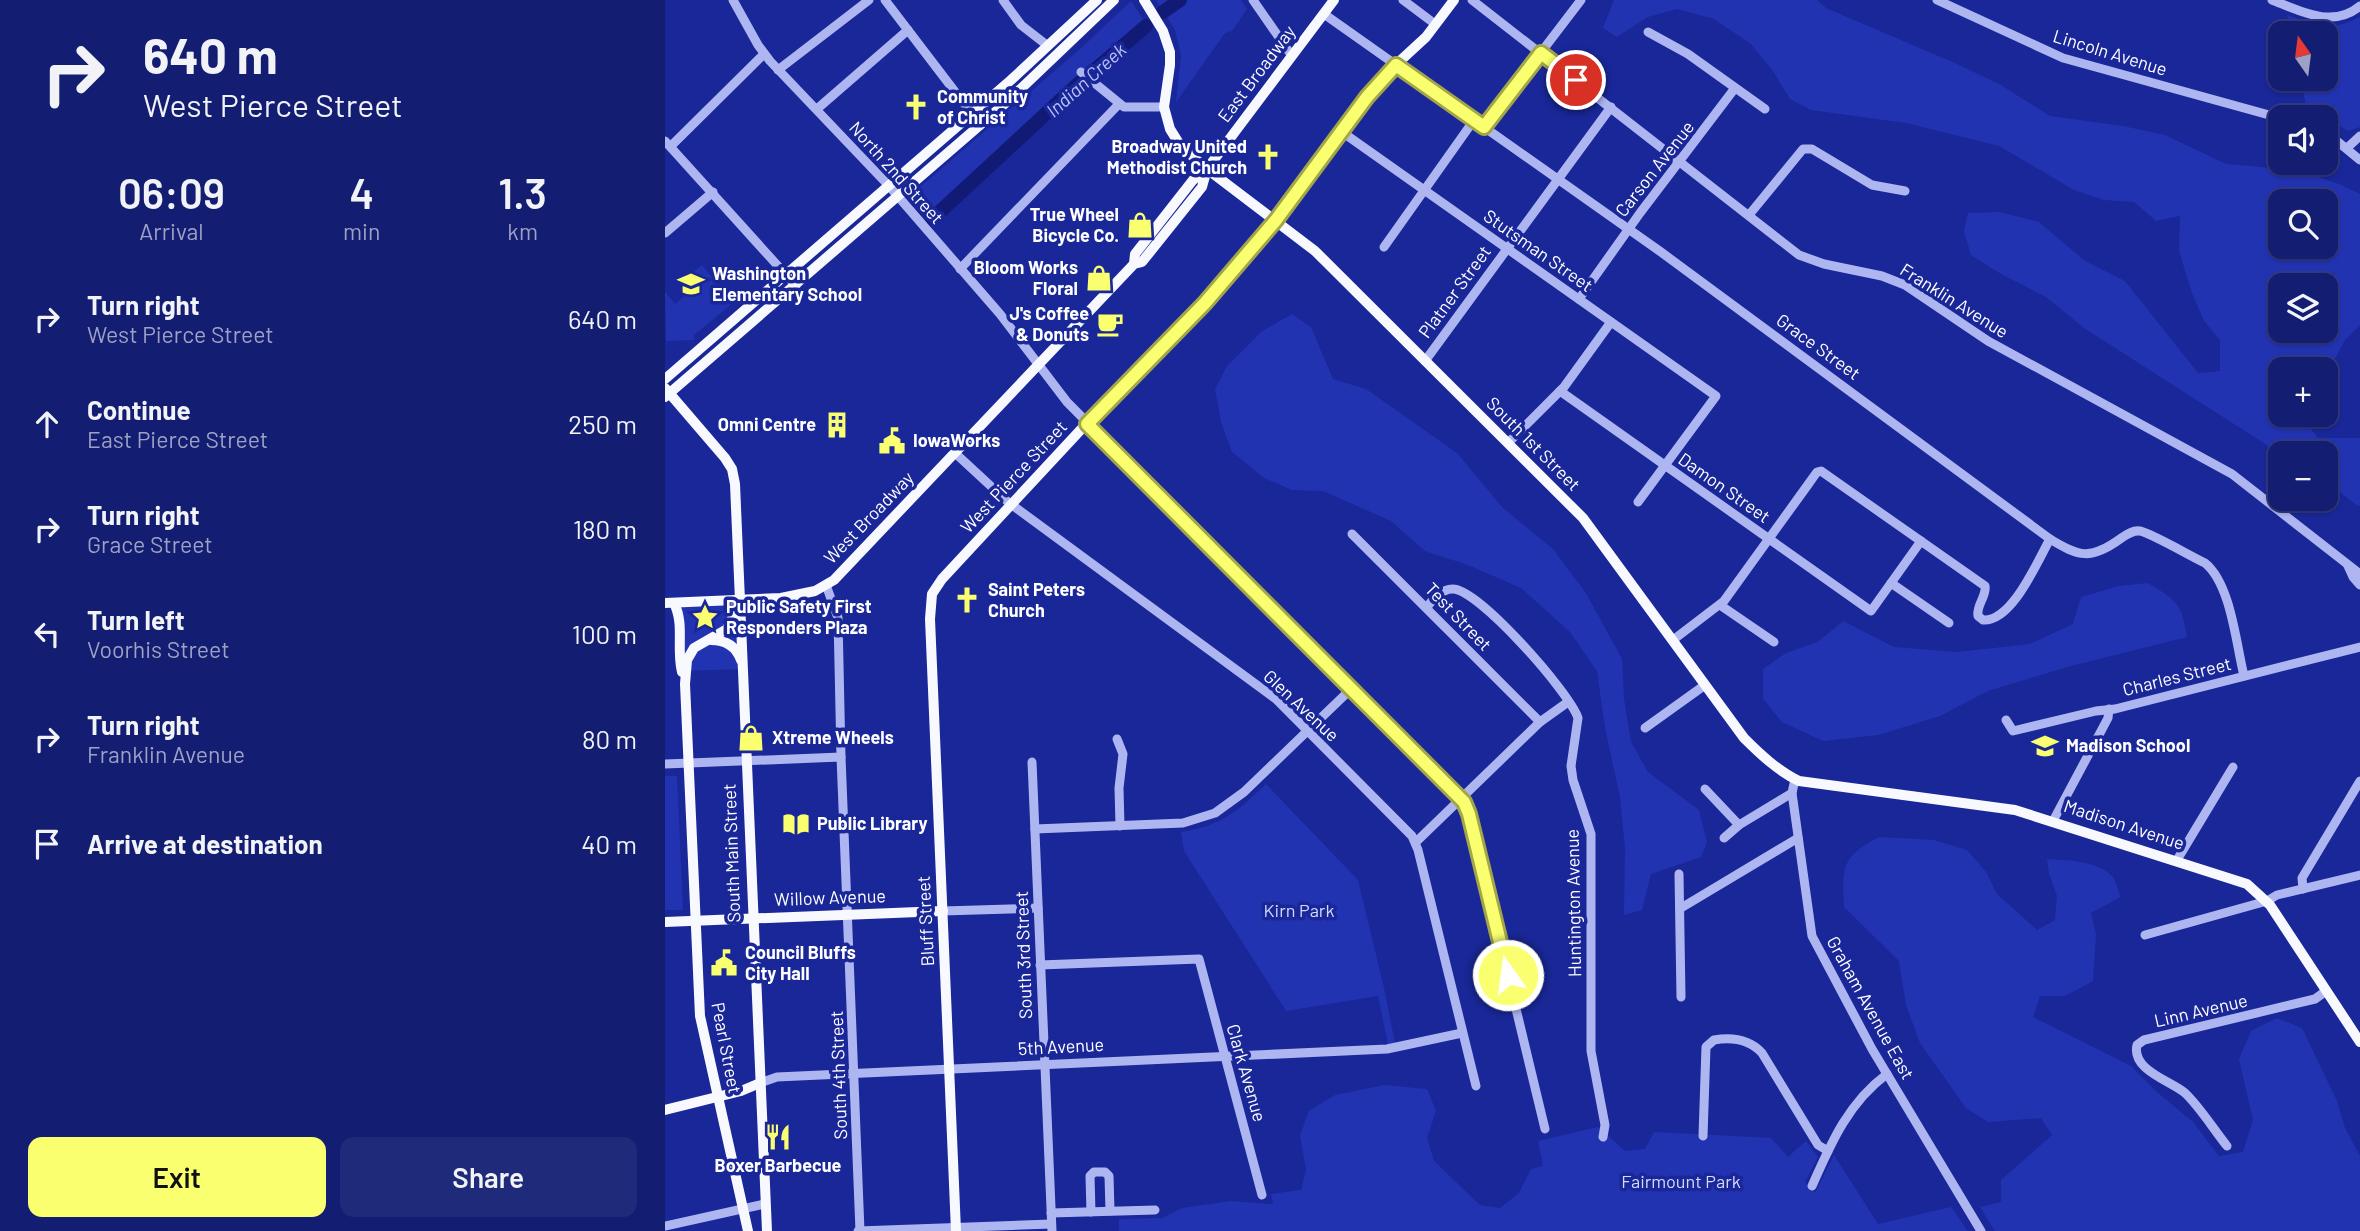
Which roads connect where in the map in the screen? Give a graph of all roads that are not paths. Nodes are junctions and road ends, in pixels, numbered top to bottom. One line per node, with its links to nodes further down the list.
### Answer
1 (733, 0): 23 (street, North 2nd Street)
2 (870, 0): 26 (street)
3 (885, 0): 19 (street)
4 (1003, 0): 21 (street)
5 (1097, 0): 21 (main road)
6 (1114, 0): 51 (main road)
7 (1144, 0): 30 (main road)
8 (1253, 0): 24 (street)
9 (1334, 0): 17 (main road, East Broadway)
10 (1403, 0): 18 (street)
11 (1454, 0): 18 (main road, West Pierce Street)
12 (1472, 0): 22 (street, Franklin Avenue)
13 (1581, 0): 22 (street)
14 (1937, 0): 35 (street, Lincoln Avenue)
15 (2271, 0): 16 (street)
16 (2360, 6)
17 (1324, 14): 24 (main road, East Broadway); 25 (street, Grace Street)
18 (1435, 24): 25 (main road, West Pierce Street)
19 (908, 30): 32 (street); 34 (street)
20 (1649, 32): 28 (street)
21 (1048, 47): 34 (main road)
22 (1541, 53): 31 (street, Franklin Avenue); 37 (street)
23 (764, 54): 26 (street, North 2nd Street); 41 (street)
24 (1292, 56): 45 (main road, East Broadway)
25 (1396, 65): 36 (street, Grace Street); 38 (main road, West Pierce Street)
26 (778, 70): 32 (street, North 2nd Street)
27 (1084, 76): 29 (street)
28 (1735, 88): 33 (street); 44 (street, Carson Avenue)
29 (1119, 104): 30 (street); 58 (street)
30 (1164, 107): 45 (main road, South 1st Street)
31 (1611, 107): 44 (street, Franklin Avenue); 46 (street, Platner Street)
32 (817, 109): 47 (street, North 2nd Street)
33 (1765, 109)
34 (972, 114): 47 (main road)
35 (2268, 115)
36 (1473, 120): 37 (street, Grace Street); 48 (street)
37 (1484, 127): 46 (street, Grace Street)
38 (1342, 132): 48 (street, Stutsman Street); 53 (main road, West Pierce Street)
39 (2360, 136): 42 (street)
40 (2338, 141): 42 (street)
41 (668, 144): 50 (street)
42 (2347, 148): 43 (street)
43 (2360, 160)
44 (1680, 162): 52 (street, Franklin Avenue); 55 (street, Carson Avenue)
45 (1207, 169): 53 (main road, South 1st Street); 64 (main road, West Broadway)
46 (1556, 178): 55 (street, Grace Street); 57 (street, Platner Street)
47 (889, 186): 51 (street, North 2nd Street); 59 (main road)
48 (1424, 190): 56 (street); 57 (street, Stutsman Street)
49 (1905, 191): 52 (street)
50 (713, 192): 54 (street); 59 (street)
51 (897, 197): 58 (street, North 2nd Street); 60 (main road)
52 (1749, 215): 78 (street, Franklin Avenue)
53 (1276, 220): 63 (main road, South 1st Street); 68 (main road, West Pierce Street)
54 (667, 228)
55 (1629, 229): 61 (street, Carson Avenue); 76 (street, Grace Street)
56 (1384, 247)
57 (1506, 248): 61 (street, Stutsman Street); 63 (street, Platner Street)
58 (960, 269): 64 (street, North 2nd Street)
59 (786, 274): 60 (street); 65 (main road)
60 (796, 286): 67 (main road)
61 (1579, 299): 62 (street, Stutsman Street)
62 (1611, 322): 66 (street); 71 (street, Stutsman Street)
63 (1425, 361): 69 (main road, South 1st Street)
64 (1039, 365): 68 (street, North 2nd Street); 70 (main road, West Broadway)
65 (665, 379)
66 (1560, 391): 69 (street); 71 (street, Damon Street)
67 (666, 393): 83 (main road, South Main Street)
68 (1087, 424): 73 (main road, West Pierce Street); 97 (street, North 2nd Street)
69 (1508, 443): 90 (main road, South 1st Street)
70 (955, 453): 73 (street, Glen Avenue); 81 (main road, West Broadway)
71 (1665, 465): 72 (street); 75 (street, Damon Street)
72 (1638, 502)
73 (1012, 505): 87 (main road, West Pierce Street); 103 (street, Glen Avenue)
74 (1352, 534): 86 (street, Test Street)
75 (1769, 539): 77 (street); 80 (street, Damon Street); 85 (street)
76 (2050, 539): 77 (street); 94 (street, Grace Street)
77 (1921, 541): 80 (street)
78 (2348, 565): 79 (street, Franklin Avenue); 82 (street)
79 (2360, 574)
80 (1891, 583): 88 (street)
81 (826, 585): 83 (main road, West Broadway); 105 (street, South 4th Street)
82 (2360, 585)
83 (741, 600): 84 (main road, West Broadway); 89 (main road, Pearl Street); 93 (main road, South Main Street)
84 (669, 603): 95 (main road)
85 (1720, 605): 90 (street); 91 (street)
86 (1427, 607): 98 (street, Huntington Avenue); 101 (street, Test Street)
87 (930, 609): 131 (main road, Bluff Street)
88 (1949, 623)
89 (705, 640): 93 (main road); 95 (main road, Pearl Street)
90 (1673, 640): 96 (main road, South 1st Street)
91 (1774, 642)
92 (2360, 647): 94 (street, Charles Street)
93 (743, 665): 106 (main road, South Main Street)
94 (2244, 676): 99 (street, Charles Street)
95 (685, 684): 108 (main road, Pearl Street)
96 (1705, 684): 102 (street); 111 (main road, South 1st Street)
97 (1352, 688): 103 (street); 116 (street, North 2nd Street)
98 (1568, 702): 101 (street); 153 (street, Huntington Avenue)
99 (2109, 709): 100 (street, Charles Street); 117 (street)
100 (2006, 720)
101 (1540, 722): 116 (street)
102 (1645, 728)
103 (1307, 731): 119 (street); 123 (street, Glen Avenue)
104 (1117, 739): 119 (street)
105 (841, 757): 106 (street); 132 (street, South 4th Street)
106 (746, 761): 108 (street); 133 (main road, South Main Street)
107 (1032, 762): 120 (street, South 3rd Street)
108 (689, 763): 109 (street); 134 (main road, Pearl Street)
109 (665, 764)
110 (2233, 766): 124 (street)
111 (1795, 779): 113 (main road, Madison Avenue); 115 (street, Graham Avenue East)
112 (2360, 781): 127 (street)
113 (1808, 783): 115 (main road); 117 (main road, Madison Avenue)
114 (1705, 789): 118 (street)
115 (1792, 793): 118 (street); 122 (street, Graham Avenue East)
116 (1461, 798): 123 (street); 151 (street)
117 (2053, 821): 124 (main road, Madison Avenue)
118 (1739, 825): 121 (street)
119 (1120, 826): 120 (street)
120 (1035, 829): 129 (street, South 3rd Street)
121 (1724, 838)
122 (1798, 838): 130 (street); 145 (street, Graham Avenue East)
123 (1416, 842): 140 (street, Glen Avenue)
124 (2177, 860): 128 (main road, Madison Avenue)
125 (1679, 874): 130 (street)
126 (2360, 875): 127 (street)
127 (2302, 888): 128 (street)
128 (2267, 901): 136 (street); 138 (main road, Madison Avenue)
129 (1038, 908): 131 (street, Willow Avenue); 137 (street, South 3rd Street)
130 (1681, 908): 139 (street)
131 (943, 911): 132 (main road, Willow Avenue); 144 (main road, Bluff Street)
132 (848, 915): 133 (main road, Willow Avenue); 146 (street, South 4th Street)
133 (752, 919): 134 (main road, Willow Avenue); 147 (main road, South Main Street)
134 (696, 921): 135 (main road, Willow Avenue); 149 (main road, Pearl Street)
135 (665, 922)
136 (2145, 935)
137 (1041, 965): 142 (street, Clark Avenue); 143 (street, South 3rd Street)
138 (2326, 991): 141 (main road, Madison Avenue); 154 (street, Linn Avenue)
139 (1681, 997)
140 (1462, 1033): 142 (street, 5th Avenue); 148 (street, Glen Avenue)
141 (2360, 1042)
142 (1225, 1056): 143 (street, 5th Avenue); 157 (street, Clark Avenue)
143 (1045, 1066): 144 (street, 5th Avenue); 163 (street, South 3rd Street)
144 (950, 1070): 146 (street, 5th Avenue); 166 (main road, Bluff Street)
145 (1887, 1073): 155 (street); 170 (street, Graham Avenue East)
146 (855, 1074): 147 (street, 5th Avenue); 169 (street, South 4th Street)
147 (759, 1083): 149 (main road, 5th Avenue); 158 (main road, South Main Street)
148 (1476, 1086)
149 (717, 1097): 150 (main road, 5th Avenue); 159 (main road, Pearl Street)
150 (665, 1110)
151 (1545, 1129)
152 (1703, 1136): 155 (street)
153 (1604, 1137)
154 (2227, 1146)
155 (1828, 1151): 156 (street)
156 (1812, 1186)
157 (1262, 1195)
158 (765, 1204): 159 (street); 168 (main road, South Main Street)
159 (743, 1208): 164 (street); 167 (main road, Pearl Street)
160 (1155, 1210): 162 (street)
161 (1091, 1212): 162 (street); 162 (street); 163 (street)
162 (1110, 1212)
163 (1051, 1213): 165 (street, South 3rd Street)
164 (665, 1226)
165 (1051, 1228): 166 (street)
166 (956, 1229): 169 (street)
167 (748, 1231)
168 (767, 1231)
169 (859, 1231)
170 (1981, 1231)

